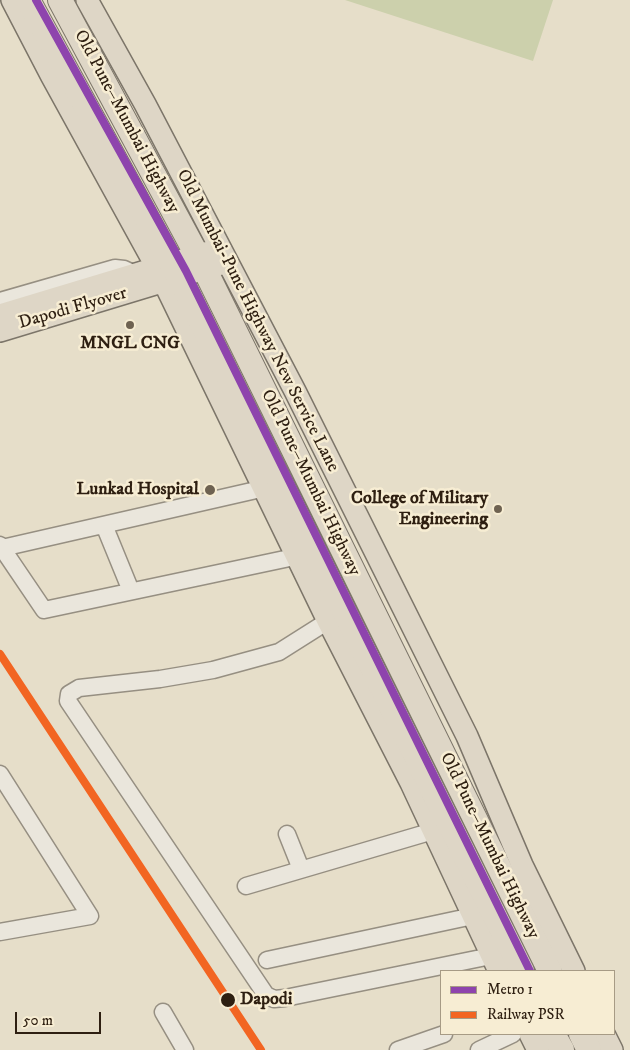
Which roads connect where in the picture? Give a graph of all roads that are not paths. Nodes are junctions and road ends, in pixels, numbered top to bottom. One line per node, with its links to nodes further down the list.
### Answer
1 (12, 0): 6 (main road, Old Pune–Mumbai Highway)
2 (28, 0): 6 (highway, Old Pune–Mumbai Highway)
3 (60, 0): 5 (highway, Old Pune–Mumbai Highway)
4 (87, 0): 5 (main road, Old Mumbai-Pune Highway New Service Lane)
5 (212, 259): 6 (main road); 30 (highway, Old Pune–Mumbai Highway); 31 (main road, Old Mumbai-Pune Highway New Service Lane)
6 (159, 276): 7 (street); 8 (main road, Dapodi Flyover); 9 (main road, Dapodi Flyover); 10 (street); 11 (main road, Old Pune–Mumbai Highway); 29 (highway, Old Pune–Mumbai Highway)
7 (0, 301)
8 (0, 315)
9 (0, 331)
10 (0, 341)
11 (265, 488): 12 (street); 14 (main road, Old Pune–Mumbai Highway)
12 (104, 525): 13 (street); 15 (street)
13 (1, 547): 15 (street)
14 (299, 556): 15 (street); 16 (main road, Old Pune–Mumbai Highway)
15 (131, 591)
16 (328, 621): 18 (main road, Old Pune–Mumbai Highway); 32 (street)
17 (0, 774): 22 (street)
18 (433, 831): 20 (street); 23 (main road, Old Pune–Mumbai Highway)
19 (287, 834): 20 (street)
20 (301, 869): 21 (street)
21 (246, 886)
22 (84, 907): 24 (street); 25 (street)
23 (473, 916): 26 (street); 27 (main road, Old Pune–Mumbai Highway)
24 (0, 923)
25 (0, 932)
26 (267, 960)
27 (495, 964): 28 (street)
28 (458, 970)
29 (521, 970)
30 (550, 970)
31 (574, 970)
32 (440, 973)
33 (163, 1012): 39 (street)
34 (441, 1035): 40 (street)
35 (511, 1035): 41 (street)
36 (530, 1035): 42 (main road)
37 (554, 1035): 43 (highway)
38 (589, 1039): 44 (main road)
39 (185, 1050)
40 (398, 1050)
41 (479, 1050)
42 (538, 1050)
43 (562, 1050)
44 (612, 1050)

